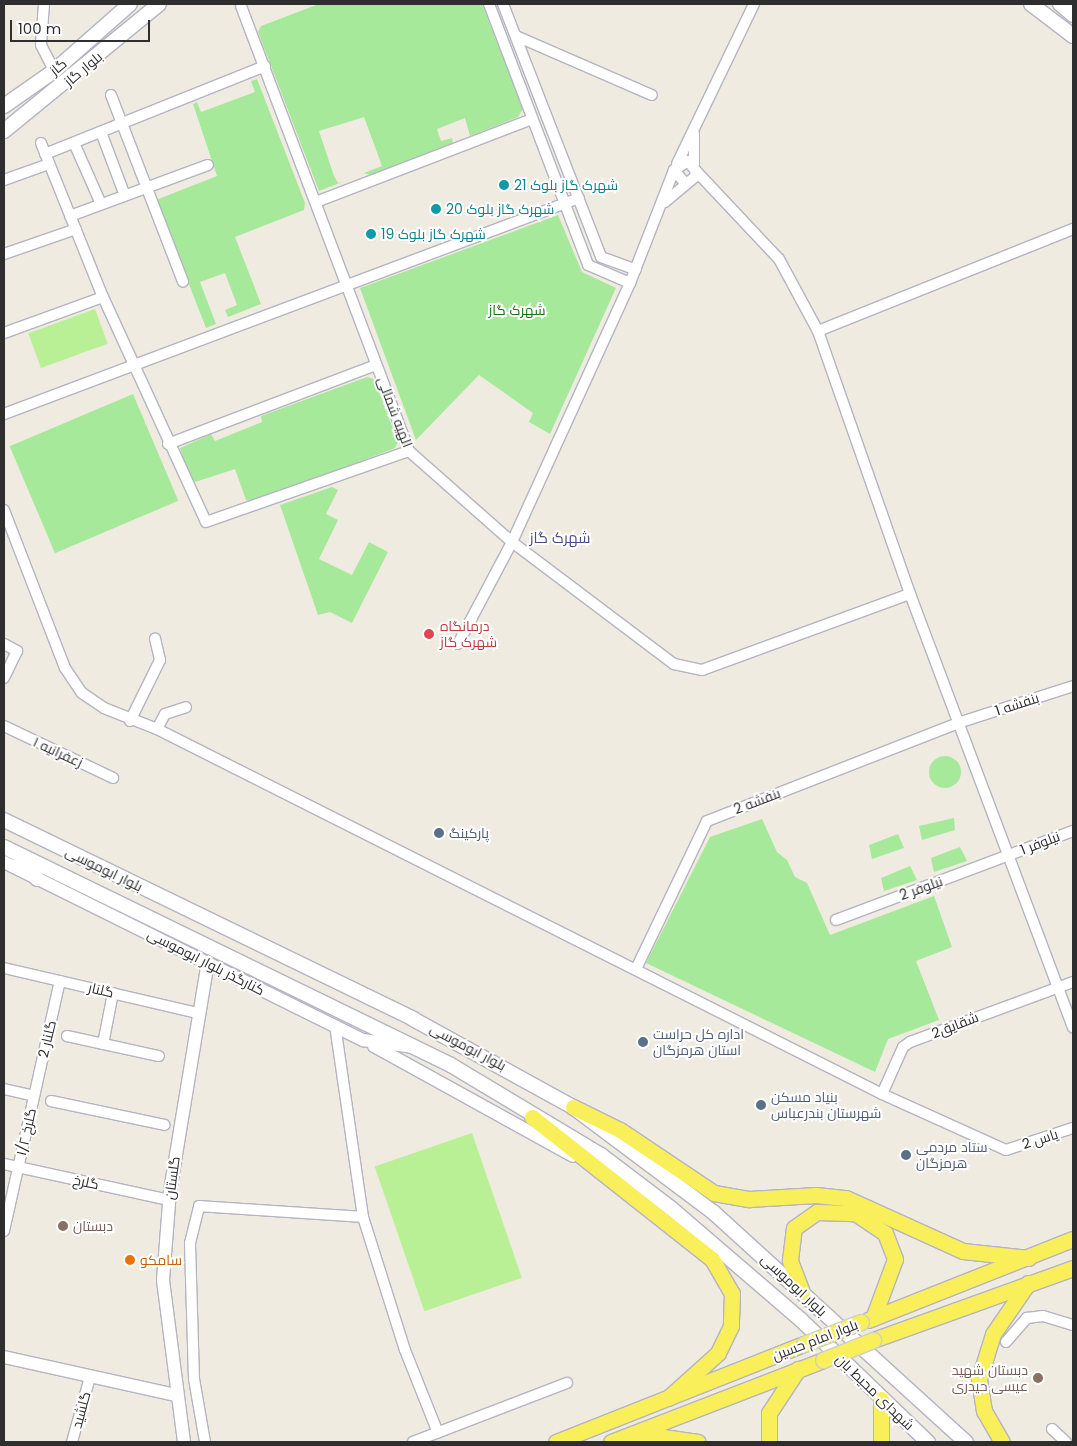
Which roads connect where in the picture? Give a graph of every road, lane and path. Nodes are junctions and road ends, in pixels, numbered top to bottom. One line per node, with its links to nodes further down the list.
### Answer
1 (44, 4): 14 (street)
2 (130, 4): 14 (main road, گاز)
3 (159, 4): 20 (main road, بلوار گاز)
4 (490, 4): 18 (street)
5 (504, 4): 11 (street)
6 (754, 4): 22 (street)
7 (1032, 4): 12 (main road)
8 (1060, 4): 10 (main road)
9 (242, 6): 13 (street, الهیه شمالی)
10 (1073, 15)
11 (516, 36): 16 (street); 34 (street)
12 (1073, 36)
13 (265, 66): 19 (street); 35 (street, الهیه شمالی)
14 (54, 72): 17 (main road, گاز)
15 (111, 95): 19 (street)
16 (652, 95)
17 (4, 106)
18 (532, 118): 35 (street); 37 (street)
19 (123, 124): 21 (street); 31 (street)
20 (4, 130)
21 (101, 132): 23 (street); 33 (street)
22 (694, 133): 27 (street); 28 (street)
23 (74, 143): 25 (street); 36 (street)
24 (41, 144): 25 (street)
25 (47, 159): 29 (street); 39 (street)
26 (208, 165): 31 (street)
27 (675, 167): 28 (street); 30 (street); 38 (street)
28 (695, 168): 30 (street); 32 (street)
29 (4, 180)
30 (688, 183): 32 (street); 38 (street)
31 (148, 187): 33 (street); 44 (street)
32 (720, 194): 48 (street)
33 (125, 196): 36 (street)
34 (578, 198): 37 (street); 43 (street)
35 (316, 202): 45 (street, الهیه شمالی)
36 (101, 204): 39 (street)
37 (564, 204): 45 (street); 46 (street)
38 (662, 205): 43 (street)
39 (70, 216): 40 (street)
40 (76, 229): 42 (street); 47 (street)
41 (1073, 229): 48 (street)
42 (4, 254)
43 (636, 270): 46 (street)
44 (183, 282)
45 (346, 283): 50 (street, الهیه شمالی); 51 (street)
46 (630, 283): 56 (street)
47 (104, 297): 49 (street); 51 (street)
48 (818, 331): 57 (street)
49 (4, 333)
50 (376, 365): 53 (street); 54 (street, الهیه شمالی)
51 (134, 366): 52 (street); 53 (street)
52 (4, 414)
53 (168, 444): 54 (street)
54 (409, 452): 56 (street, الهیه شمالی)
55 (4, 510): 64 (street)
56 (512, 542): 57 (street, الهیه شمالی); 60 (street)
57 (910, 594): 65 (street)
58 (155, 639): 64 (street)
59 (4, 644): 61 (street)
60 (458, 644)
61 (4, 678)
62 (1073, 686): 65 (street, بنفشه 1)
63 (186, 707): 67 (street)
64 (130, 721): 67 (street)
65 (961, 722): 73 (street); 79 (street, بنفشه 2)
66 (4, 726): 68 (street, زعفرانیه ۱)
67 (157, 729): 79 (street)
68 (113, 778)
69 (4, 820): 96 (main road, بلوار ابوموسی)
70 (1073, 831): 73 (street, نیلوفر 1)
71 (4, 847): 72 (main road, بلوار ابوموسی)
72 (18, 854): 75 (main road); 90 (main road, بلوار ابوموسی)
73 (1007, 856): 76 (street, نیلوفر 2); 82 (street)
74 (4, 862): 75 (street, کنارگذر بلوار ابوموسی)
75 (37, 879): 77 (street, کنارگذر بلوار ابوموسی)
76 (836, 920)
77 (208, 962): 84 (street, گلستان); 85 (street, کنارگذر بلوار ابوموسی)
78 (4, 968): 80 (street, گلنار)
79 (636, 970): 93 (street)
80 (60, 981): 83 (street, گلنار); 94 (street, گلنار 2)
81 (1073, 982): 82 (street, شقایق2)
82 (1057, 988): 86 (street); 93 (street, شقایق2)
83 (113, 993): 84 (street, گلنار); 89 (street)
84 (197, 1013): 103 (street, گلستان)
85 (335, 1026): 88 (street, کنارگذر بلوار ابوموسی); 105 (street)
86 (1073, 1027)
87 (67, 1036): 89 (street)
88 (364, 1040): 90 (street, کنارگذر بلوار ابوموسی); 102 (street)
89 (103, 1044): 91 (street)
90 (413, 1047): 97 (main road, بلوار ابوموسی)
91 (159, 1056)
92 (4, 1089): 94 (street)
93 (882, 1094): 99 (street, یاس 2)
94 (34, 1096): 101 (street, گلرخ ۱/۲)
95 (51, 1101): 98 (street)
96 (573, 1106): 108 (main road); 111 (main road, بلوار ابوموسی)
97 (532, 1116): 102 (main road); 112 (main road, بلوار ابوموسی)
98 (165, 1125)
99 (1073, 1128)
100 (4, 1164): 101 (street, گلرخ)
101 (17, 1167): 103 (street, گلرخ); 104 (street, گلرخ ۱/۲)
102 (603, 1172): 122 (main road)
103 (169, 1200): 121 (street, گلستان)
104 (5, 1216): 106 (street, گلرخ ۱/۲)
105 (363, 1217): 125 (street); 128 (street)
106 (4, 1231)
107 (1073, 1239): 108 (main road, بلوار امام حسین)
108 (1029, 1258): 113 (main road, بلوار امام حسین)
109 (1073, 1268): 110 (main road, بلوار امام حسین)
110 (1029, 1282): 118 (main road, بلوار امام حسین, bridge); 137 (main road)
111 (802, 1292): 113 (main road); 117 (main road, بلوار ابوموسی)
112 (800, 1320): 123 (main road, شهدای محیط بان)
113 (867, 1320): 122 (main road, بلوار امام حسین, bridge)
114 (1073, 1325): 115 (street)
115 (1006, 1342)
116 (4, 1357): 119 (street)
117 (875, 1361): 136 (main road, شهدای محیط بان)
118 (798, 1369): 131 (main road, بلوار امام حسین); 133 (main road)
119 (90, 1377): 121 (street); 126 (street, گلشید)
120 (567, 1383): 125 (street)
121 (175, 1395): 127 (street, گلستان)
122 (668, 1398): 130 (main road, بلوار امام حسین)
123 (881, 1399): 134 (main road); 135 (main road, شهدای محیط بان)
124 (1052, 1429): 138 (street)
125 (438, 1433): 129 (street)
126 (72, 1442)
127 (184, 1442)
128 (205, 1442)
129 (414, 1442)
130 (556, 1442)
131 (611, 1442): 132 (main road)
132 (698, 1442)
133 (769, 1442)
134 (881, 1442)
135 (928, 1442)
136 (966, 1442)
137 (1002, 1442)
138 (1066, 1442)

